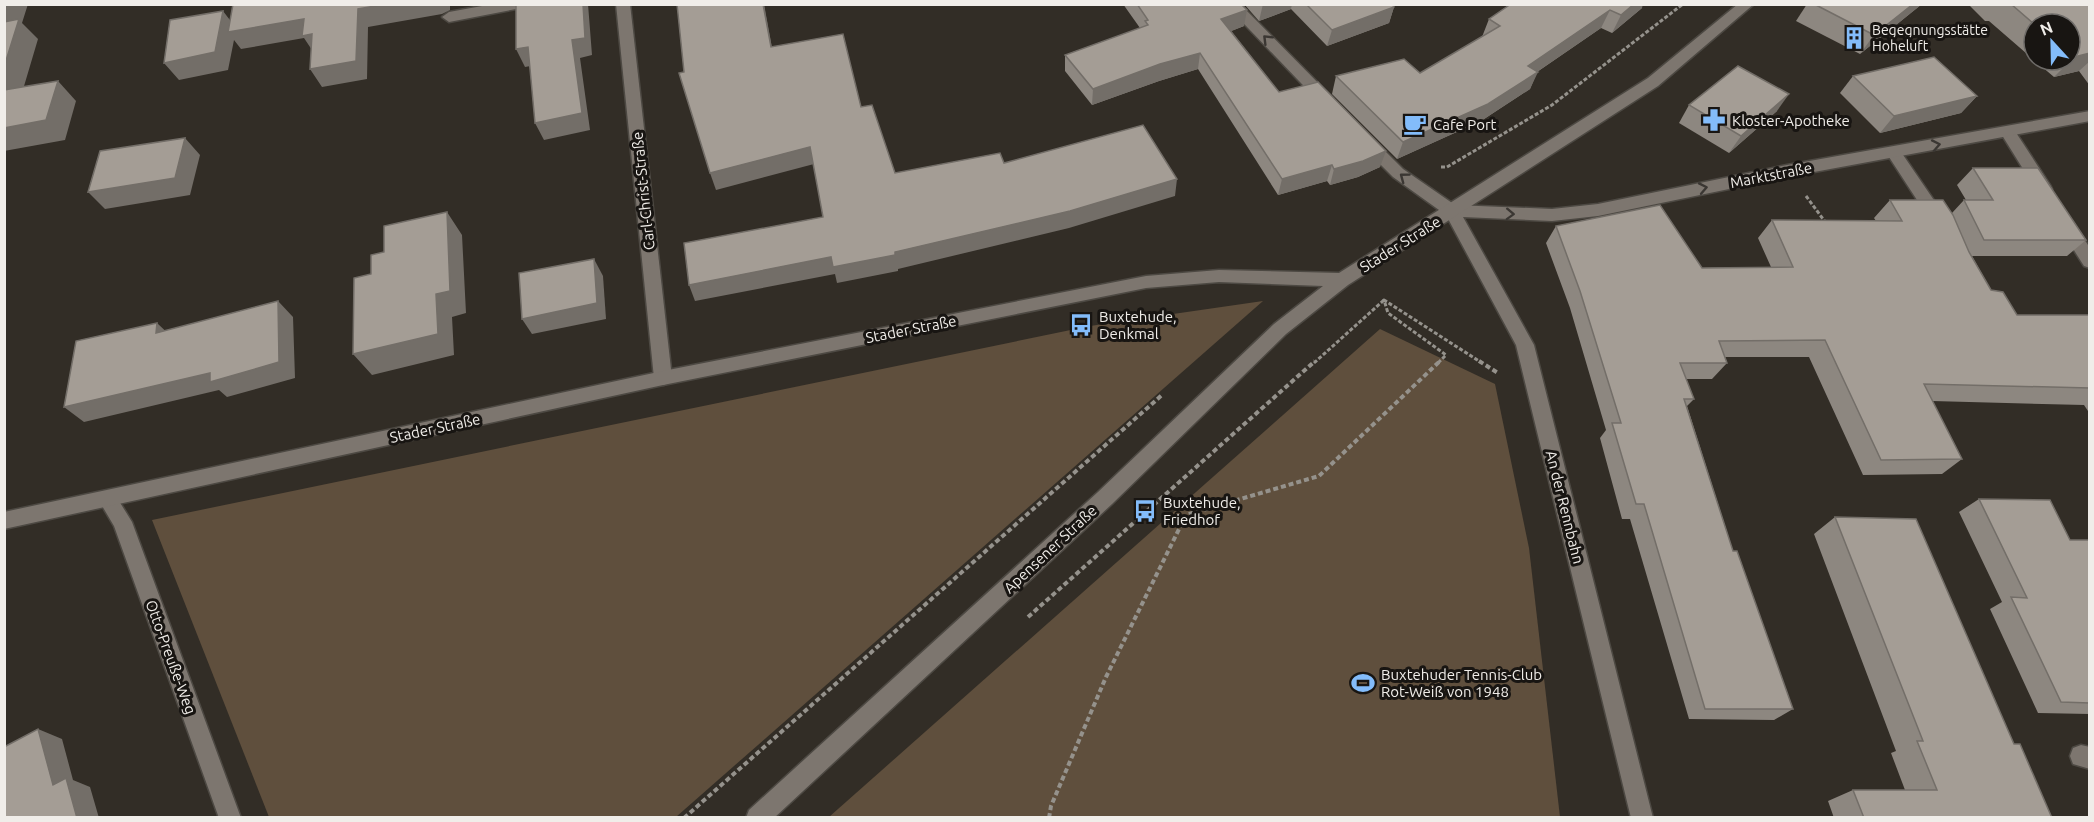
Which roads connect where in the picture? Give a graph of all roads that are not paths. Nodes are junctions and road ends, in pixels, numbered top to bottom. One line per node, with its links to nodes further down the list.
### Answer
1 (521, 4): 5 (street)
2 (623, 4): 15 (street, Carl-Christ-Straße)
3 (1232, 4): 6 (street, one-way to 3)
4 (1747, 4): 11 (street, Stader Straße)
5 (449, 17)
6 (1340, 114)
7 (2090, 116): 9 (street, Marktstraße)
8 (1356, 130): 11 (street, one-way to 8)
9 (2008, 132): 10 (street, Marktstraße, one-way to 9); 13 (street)
10 (1894, 153): 11 (street, Marktstraße, one-way to 10); 12 (street)
11 (1452, 212): 14 (street, Stader Straße); 20 (street, An der Rennbahn)
12 (1945, 230)
13 (2090, 262)
14 (1342, 280): 15 (street, Stader Straße); 19 (street, Apensener Straße)
15 (663, 378): 16 (street, Stader Straße)
16 (107, 499): 17 (street, Stader Straße); 18 (street, Otto-Preuße-Weg)
17 (4, 521)
18 (230, 818)
19 (757, 818)
20 (1642, 818)

